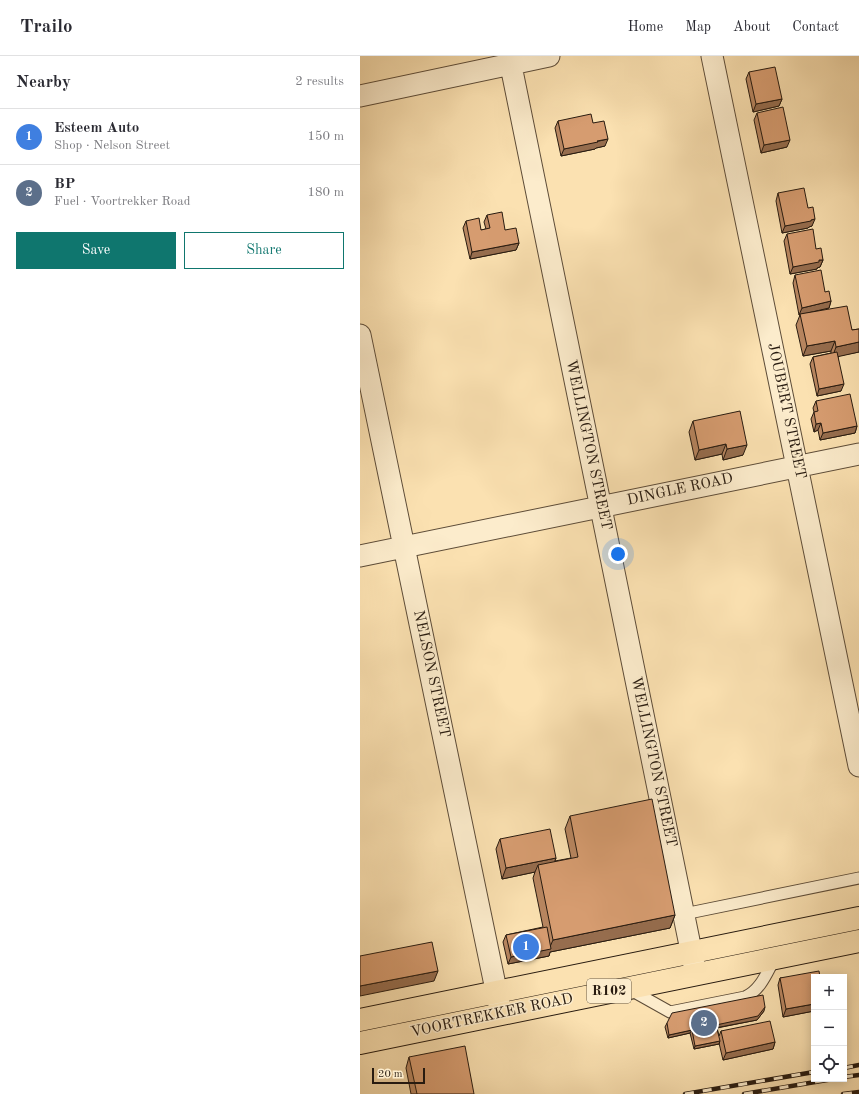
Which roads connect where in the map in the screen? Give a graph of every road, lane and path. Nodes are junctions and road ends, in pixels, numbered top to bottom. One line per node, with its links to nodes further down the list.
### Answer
1 (549, 56): 3 (street)
2 (712, 56): 7 (street, JOUBERT STREET)
3 (510, 60): 4 (street); 8 (street, WELLINGTON STREET)
4 (360, 96)
5 (360, 334): 9 (street, NELSON STREET)
6 (859, 454): 7 (street, DINGLE ROAD)
7 (797, 466): 8 (street, DINGLE ROAD); 11 (street, JOUBERT STREET)
8 (601, 507): 9 (street, DINGLE ROAD); 13 (street, WELLINGTON STREET)
9 (404, 547): 10 (street, DINGLE ROAD); 20 (street, NELSON STREET)
10 (360, 556)
11 (859, 766)
12 (859, 878): 13 (lane)
13 (684, 914): 16 (street, WELLINGTON STREET)
14 (859, 918): 16 (main road, VOORTREKKER ROAD / R102)
15 (859, 941): 17 (main road, VOORTREKKER ROAD / R102)
16 (692, 952): 18 (street, WELLINGTON STREET); 20 (main road, VOORTREKKER ROAD / R102)
17 (776, 958): 18 (main road, VOORTREKKER ROAD / R102); 19 (lane)
18 (696, 974): 19 (main road, VOORTREKKER ROAD / R102)
19 (627, 988): 21 (main road, VOORTREKKER ROAD / R102)
20 (497, 992): 21 (street, NELSON STREET); 22 (main road, VOORTREKKER ROAD / R102)
21 (501, 1014): 23 (main road, VOORTREKKER ROAD / R102)
22 (360, 1020)
23 (360, 1042)

